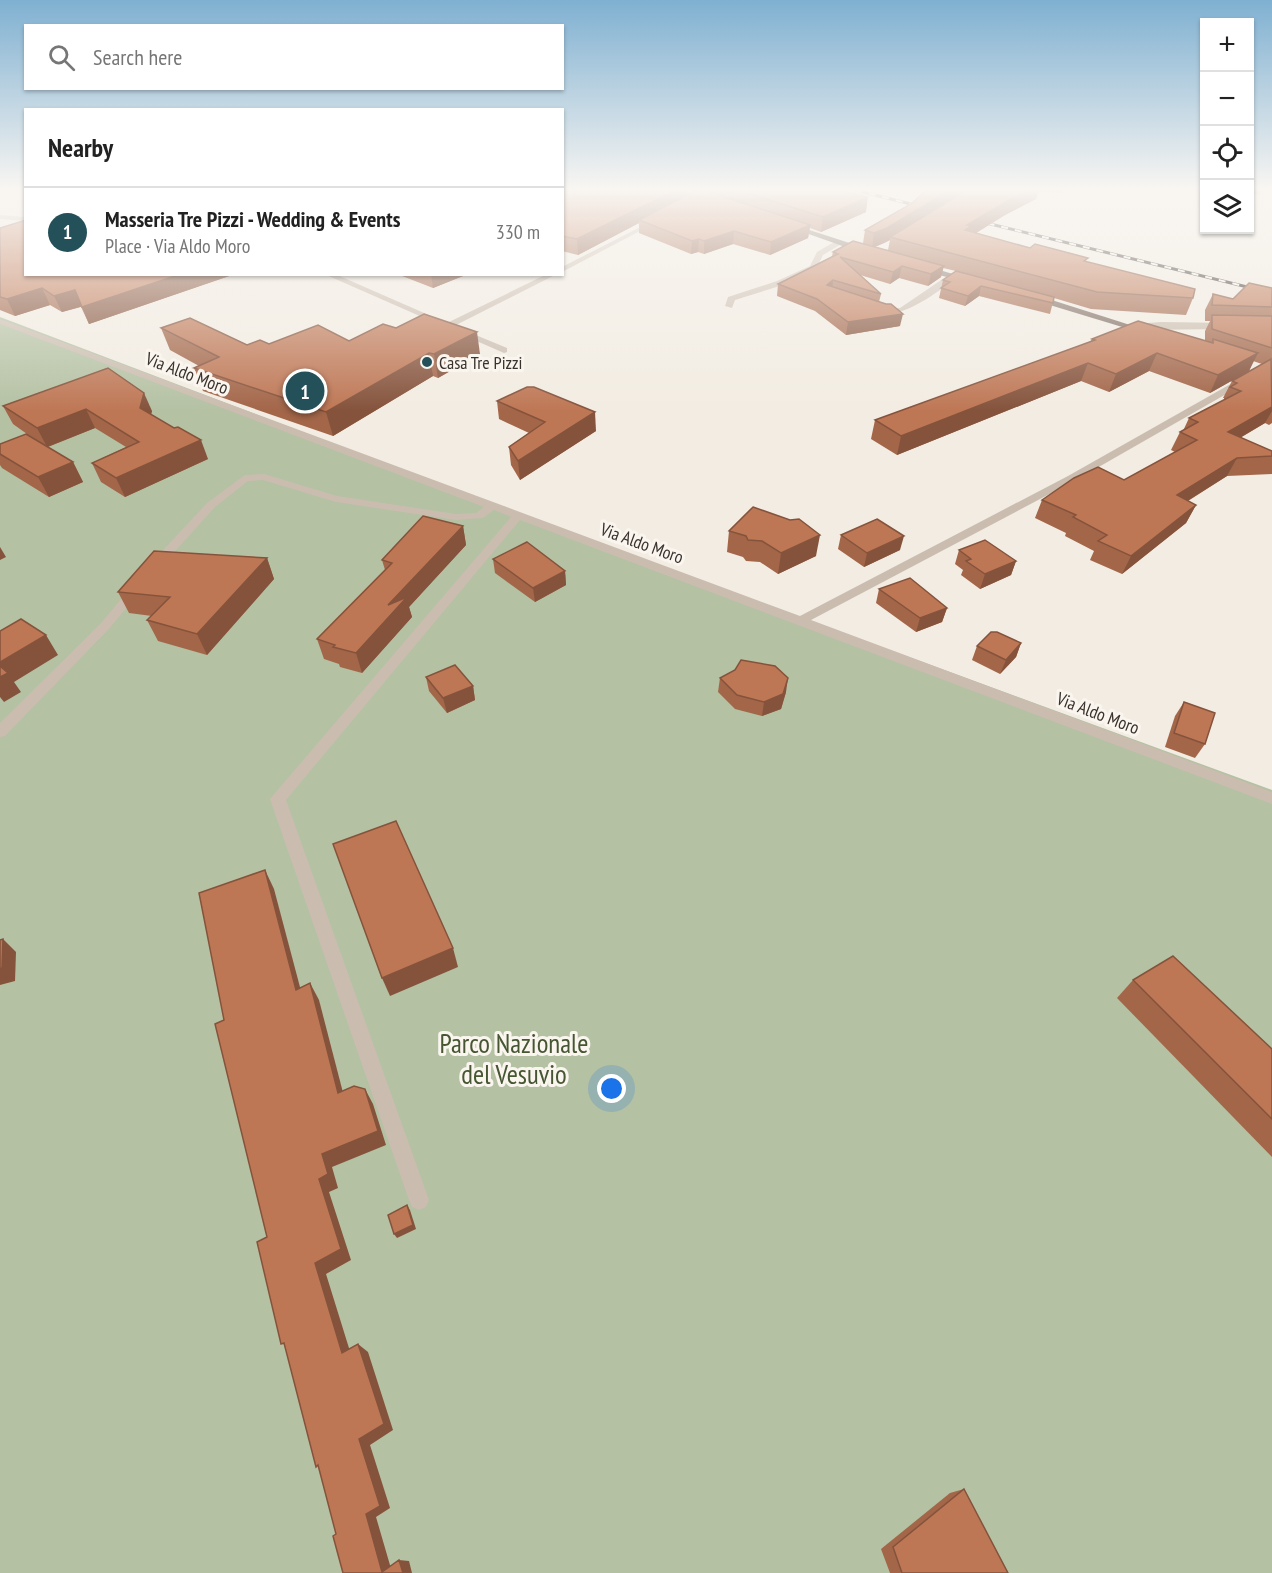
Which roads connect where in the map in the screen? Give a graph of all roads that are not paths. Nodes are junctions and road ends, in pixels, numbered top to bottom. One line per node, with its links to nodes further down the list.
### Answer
1 (815, 263): 8 (street)
2 (915, 266): 5 (main road)
3 (332, 276): 11 (street)
4 (550, 276): 11 (street)
5 (953, 276): 6 (main road); 9 (street)
6 (976, 282)
7 (1022, 294): 12 (main road)
8 (729, 306)
9 (873, 309)
10 (0, 321): 17 (street, Via Aldo Moro)
11 (449, 325): 15 (street)
12 (1134, 327): 13 (street); 14 (main road)
13 (1240, 327)
14 (1155, 334)
15 (504, 350)
16 (1251, 375): 19 (street)
17 (491, 507): 18 (street, Via Aldo Moro); 20 (street)
18 (518, 517): 19 (street, Via Aldo Moro); 22 (street)
19 (802, 620): 21 (street, Via Aldo Moro)
20 (0, 732)
21 (1272, 798)
22 (419, 1200)

